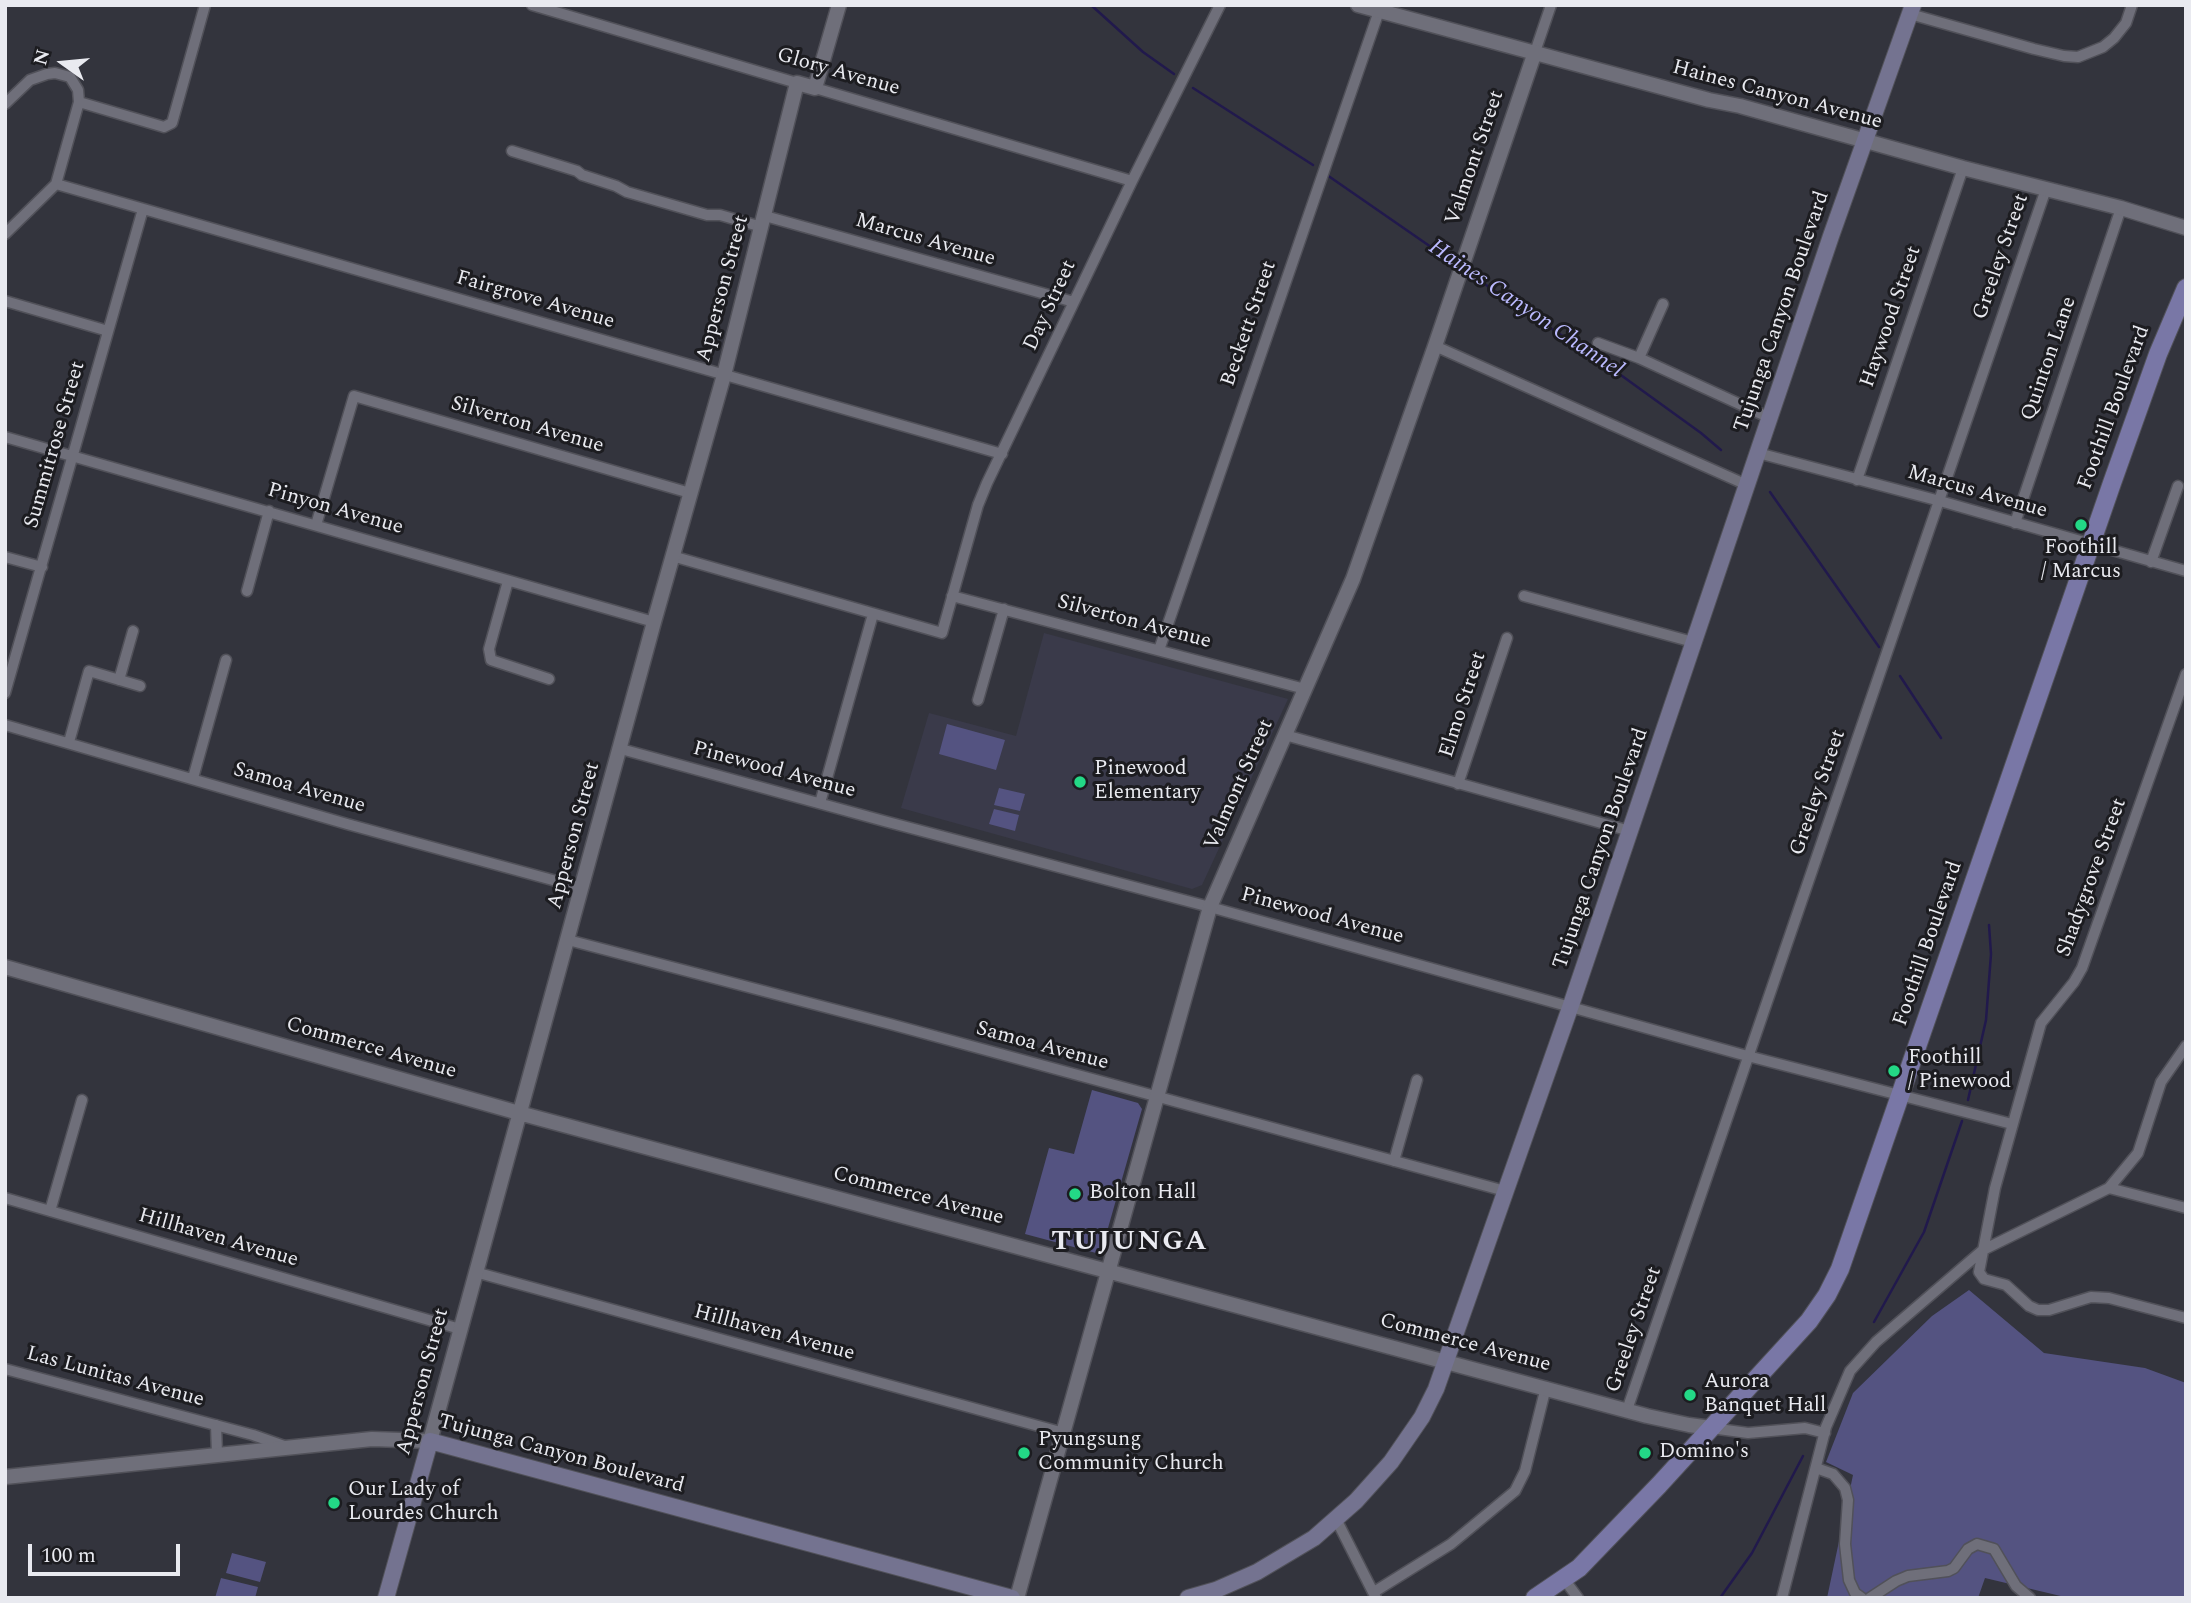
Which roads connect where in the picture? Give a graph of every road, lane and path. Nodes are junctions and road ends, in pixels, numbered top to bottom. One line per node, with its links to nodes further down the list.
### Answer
1 (205, 5): 13 (street)
2 (532, 5): 11 (street, Glory Avenue)
3 (839, 5): 12 (street)
4 (1220, 5): 18 (street, Day Street)
5 (1358, 5): 9 (street, Haines Canyon Avenue)
6 (1551, 5): 10 (street, Valmont Street)
7 (2132, 5): 8 (street)
8 (1911, 10): 15 (main road, Tujunga Canyon Boulevard)
9 (1379, 11): 10 (street, Haines Canyon Avenue); 64 (street, Beckett Street)
10 (1535, 52): 15 (street, Haines Canyon Avenue); 32 (street, Valmont Street)
11 (797, 83): 12 (street, Glory Avenue); 23 (street, Apperson Street)
12 (815, 88): 18 (street, Glory Avenue)
13 (79, 102): 14 (street); 19 (street)
14 (5, 104)
15 (1864, 141): 17 (street, Haines Canyon Avenue); 35 (main road, Tujunga Canyon Boulevard)
16 (512, 151): 23 (street, Marcus Avenue)
17 (1963, 168): 20 (street, Haines Canyon Avenue); 40 (street, Haywood Street)
18 (1132, 181): 28 (street, Day Street)
19 (56, 184): 22 (street, Fairgrove Avenue); 25 (street)
20 (2046, 189): 21 (street, Haines Canyon Avenue); 44 (street, Greeley Street)
21 (2121, 208): 24 (street, Haines Canyon Avenue); 46 (street, Quinton Lane)
22 (143, 209): 30 (street, Summitrose Street); 34 (street, Fairgrove Avenue)
23 (764, 222): 28 (street, Marcus Avenue); 34 (street, Apperson Street)
24 (2186, 228)
25 (5, 234)
26 (2186, 288): 48 (main road, Foothill Boulevard)
27 (5, 301): 30 (street)
28 (1074, 303): 38 (street, Day Street)
29 (1663, 303): 33 (street)
30 (108, 331): 39 (street, Summitrose Street)
31 (1598, 343): 33 (street)
32 (1435, 346): 41 (street); 70 (street, Valmont Street)
33 (1639, 358): 35 (street)
34 (724, 375): 38 (street, Fairgrove Avenue); 43 (street, Apperson Street)
35 (1770, 418): 37 (main road, Tujunga Canyon Boulevard)
36 (5, 438): 39 (street, Pinyon Avenue)
37 (1758, 453): 40 (street, Marcus Avenue); 41 (main road, Tujunga Canyon Boulevard)
38 (1002, 454): 56 (street, Day Street)
39 (73, 455): 45 (street, Pinyon Avenue); 52 (street, Summitrose Street)
40 (1857, 480): 44 (street, Marcus Avenue)
41 (1747, 485): 63 (main road, Tujunga Canyon Boulevard)
42 (2178, 486): 51 (street)
43 (690, 493): 47 (street, Silverton Avenue); 49 (street, Apperson Street)
44 (1940, 501): 46 (street, Marcus Avenue); 87 (street, Greeley Street)
45 (269, 511): 47 (street, Pinyon Avenue); 55 (street)
46 (2015, 523): 48 (street, Marcus Avenue)
47 (316, 525): 54 (street, Pinyon Avenue)
48 (2090, 544): 51 (street, Marcus Avenue); 89 (main road, Foothill Boulevard)
49 (672, 556): 59 (street); 60 (street, Apperson Street)
50 (5, 557): 52 (street)
51 (2151, 562): 53 (street, Marcus Avenue)
52 (41, 567): 71 (street, Summitrose Street)
53 (2186, 571)
54 (508, 581): 60 (street, Pinyon Avenue); 67 (street)
55 (247, 591)
56 (952, 596): 58 (street, Silverton Avenue); 59 (street, Day Street)
57 (1524, 596): 63 (street)
58 (1004, 609): 64 (street, Silverton Avenue); 72 (street)
59 (873, 614): 79 (street)
60 (654, 622): 76 (street, Apperson Street)
61 (132, 631): 68 (street)
62 (1507, 638): 78 (street, Elmo Street)
63 (1693, 642): 80 (main road, Tujunga Canyon Boulevard)
64 (1159, 650): 70 (street, Silverton Avenue)
65 (226, 660): 77 (street)
66 (2186, 674): 93 (street, Shadygrove Street)
67 (549, 679)
68 (119, 680): 69 (street); 75 (street)
69 (140, 685)
70 (1305, 689): 74 (street, Valmont Street)
71 (5, 693)
72 (978, 700)
73 (5, 725): 75 (street, Samoa Avenue)
74 (1285, 735): 78 (street); 82 (street, Valmont Street)
75 (69, 743): 77 (street, Samoa Avenue)
76 (621, 749): 79 (street, Pinewood Avenue); 81 (street, Apperson Street)
77 (193, 778): 81 (street, Samoa Avenue)
78 (1458, 785): 80 (street)
79 (820, 803): 82 (street, Pinewood Avenue)
80 (1630, 831): 85 (main road, Tujunga Canyon Boulevard)
81 (582, 888): 83 (street, Apperson Street)
82 (1210, 907): 85 (street, Pinewood Avenue); 90 (street, Valmont Street)
83 (568, 940): 90 (street, Samoa Avenue); 92 (street, Apperson Street)
84 (5, 967): 92 (street, Commerce Avenue)
85 (1571, 1005): 87 (street, Pinewood Avenue); 96 (main road, Tujunga Canyon Boulevard)
86 (2186, 1046): 95 (street)
87 (1749, 1056): 89 (street, Pinewood Avenue); 108 (street, Greeley Street)
88 (1417, 1080): 94 (street)
89 (1901, 1096): 93 (street, Pinewood Avenue); 110 (main road, Foothill Boulevard)
90 (1156, 1098): 94 (street, Samoa Avenue); 101 (street, Valmont Street)
91 (82, 1100): 99 (street)
92 (520, 1113): 101 (street, Commerce Avenue); 102 (street, Apperson Street)
93 (2012, 1124): 100 (street, Shadygrove Street)
94 (1394, 1161): 96 (street, Samoa Avenue)
95 (2109, 1188): 98 (street); 100 (street)
96 (1506, 1191): 105 (main road, Tujunga Canyon Boulevard)
97 (5, 1198): 99 (street, Hillhaven Avenue)
98 (2186, 1208)
99 (50, 1212): 104 (street, Hillhaven Avenue)
100 (1983, 1250): 103 (street); 112 (street)
101 (1107, 1270): 105 (street, Commerce Avenue); 111 (street, Valmont Street)
102 (475, 1272): 104 (street, Apperson Street); 111 (street, Hillhaven Avenue)
103 (2186, 1318)
104 (460, 1329): 113 (street, Apperson Street)
105 (1446, 1361): 107 (street, Commerce Avenue); 118 (main road, Tujunga Canyon Boulevard)
106 (5, 1369): 109 (street, Las Lunitas Avenue)
107 (1546, 1387): 108 (street, Commerce Avenue); 121 (street)
108 (1627, 1410): 110 (street, Commerce Avenue)
109 (216, 1425): 114 (street, Las Lunitas Avenue); 115 (street, Las Lunitas Avenue)
110 (1711, 1428): 112 (street, Commerce Avenue); 119 (main road, Foothill Boulevard)
111 (1064, 1433): 123 (street, Valmont Street)
112 (1825, 1433): 116 (street)
113 (430, 1441): 114 (street, Tujunga Canyon Boulevard); 122 (main road, Apperson Street); 123 (main road, Tujunga Canyon Boulevard)
114 (289, 1448): 115 (street, Tujunga Canyon Boulevard)
115 (217, 1454): 117 (street, Tujunga Canyon Boulevard)
116 (1816, 1468): 127 (street); 128 (street)
117 (5, 1477)
118 (1336, 1519): 120 (main road, Tujunga Canyon Boulevard); 121 (street)
119 (1564, 1579): 125 (main road, Foothill Boulevard); 126 (street)
120 (1214, 1594): 124 (main road, Tujunga Canyon Boulevard)
121 (1375, 1595)
122 (386, 1598)
123 (1015, 1598)
124 (1188, 1598)
125 (1535, 1598)
126 (1578, 1598)
127 (1782, 1598)
128 (1862, 1598)
129 (1870, 1598): 130 (street)
130 (2030, 1598)

